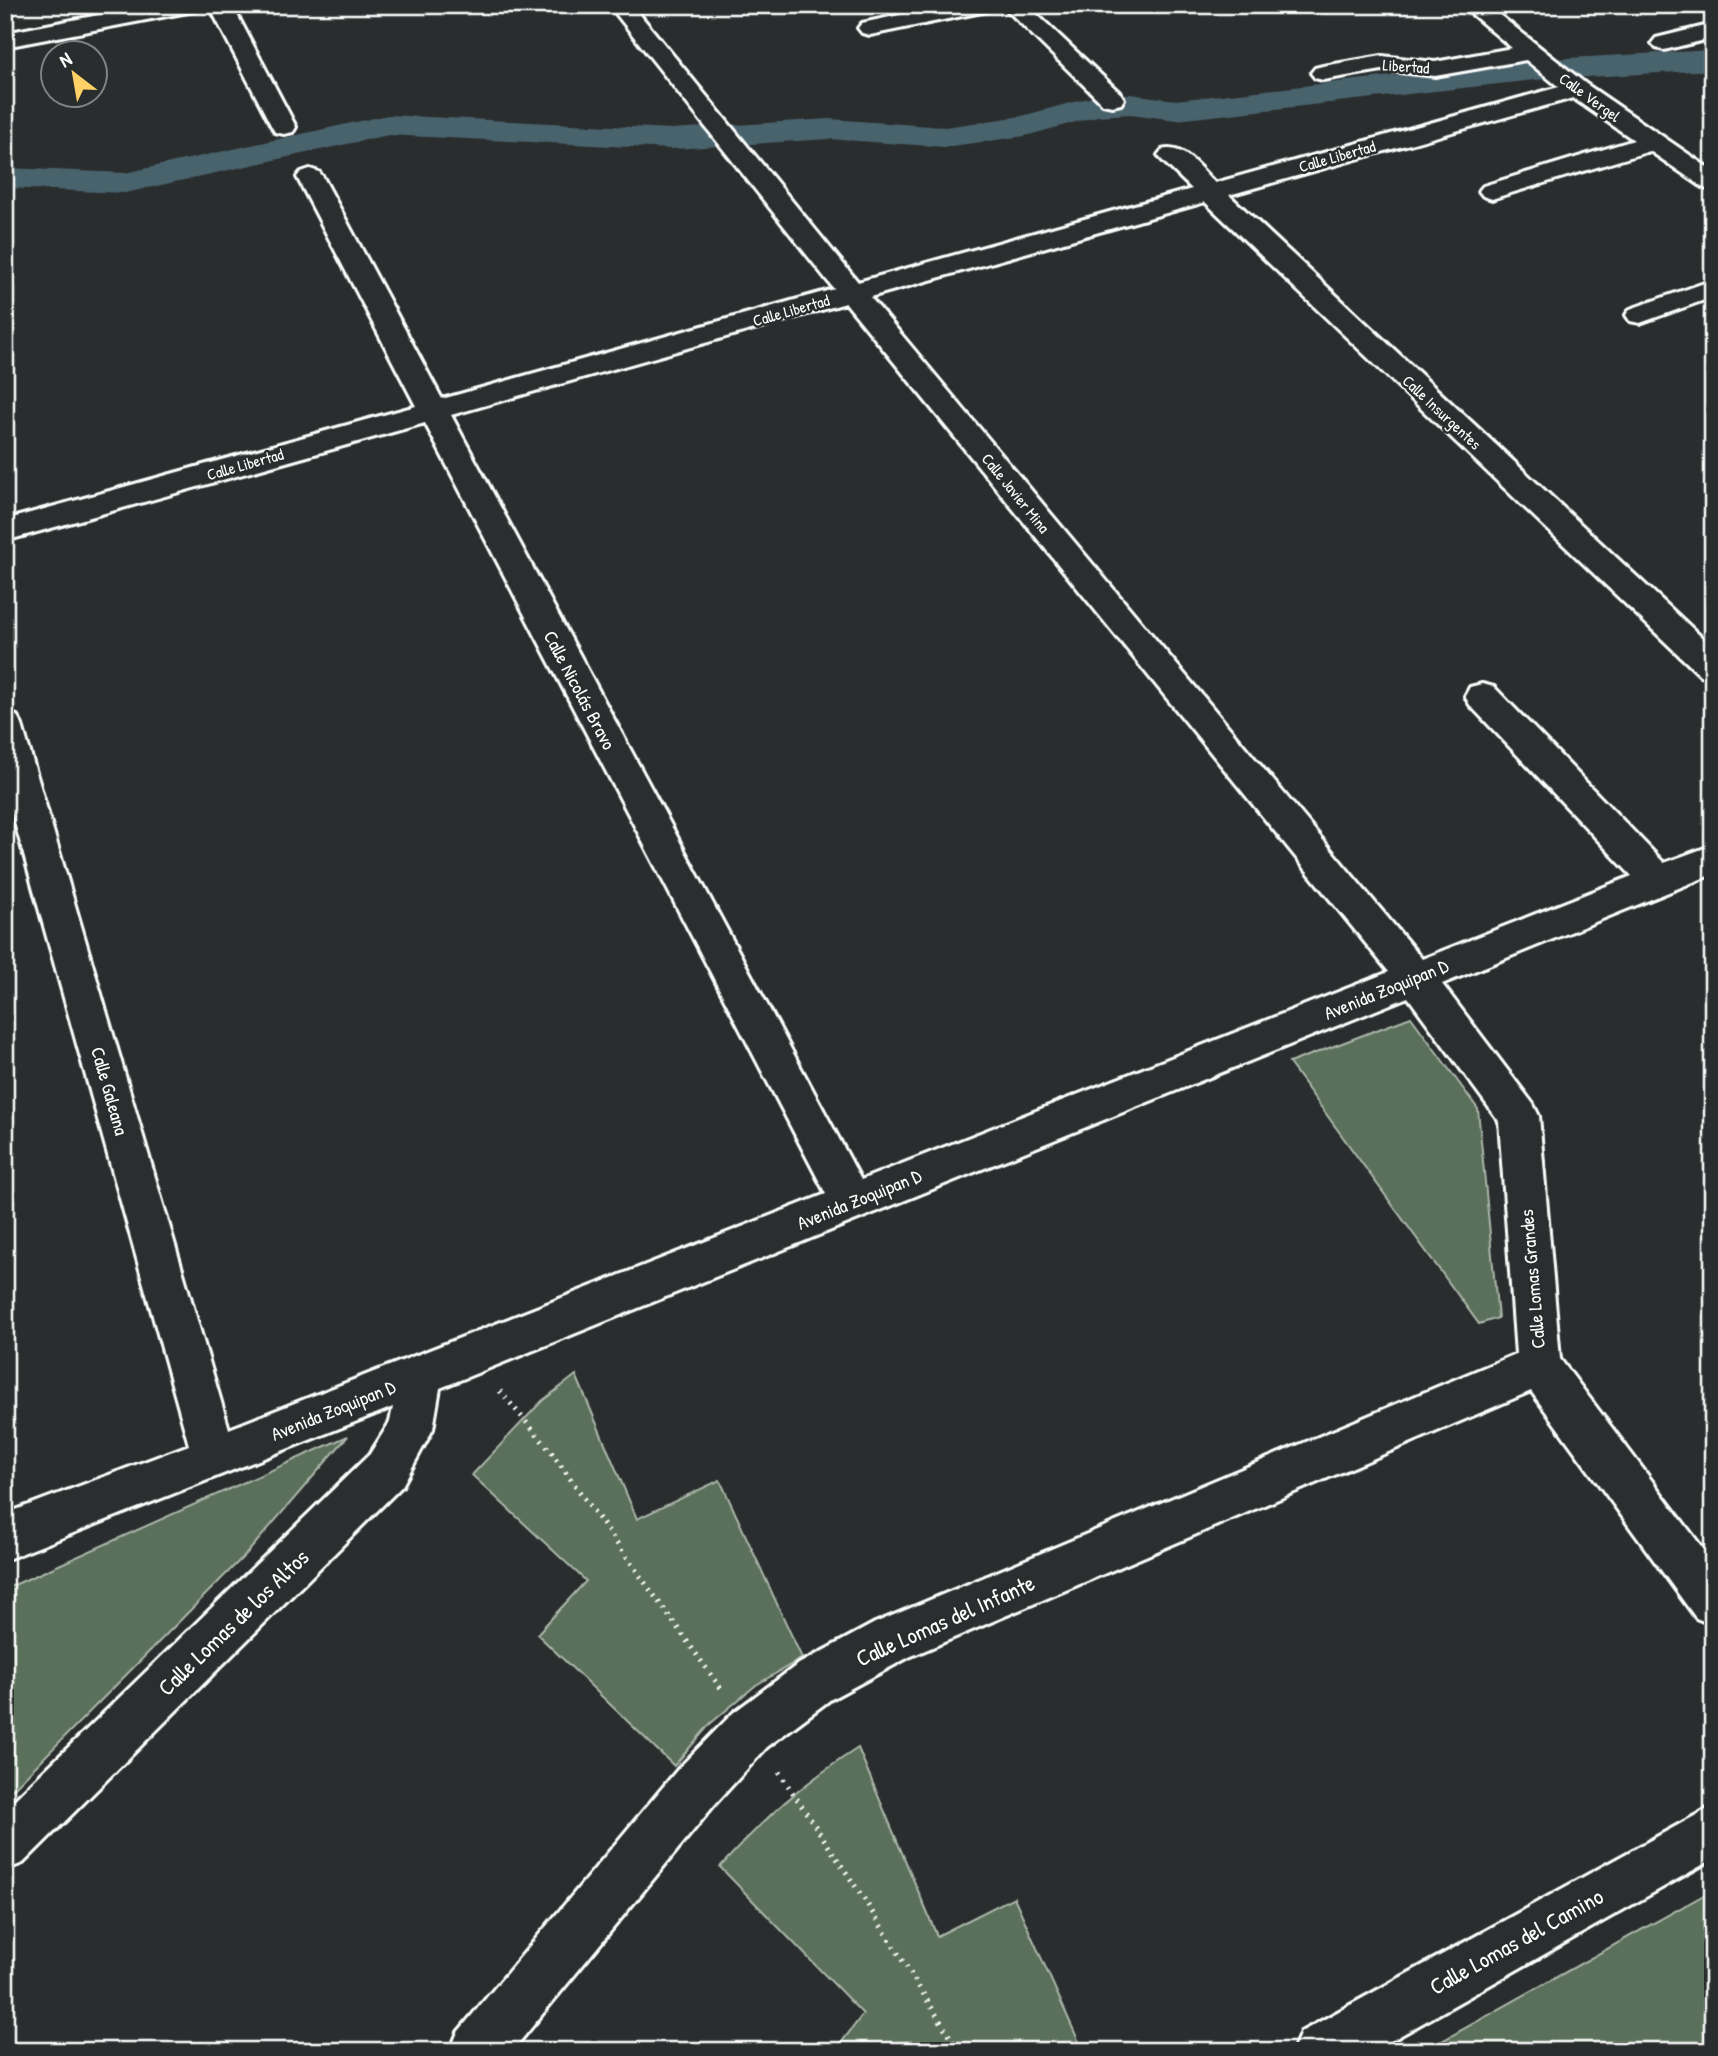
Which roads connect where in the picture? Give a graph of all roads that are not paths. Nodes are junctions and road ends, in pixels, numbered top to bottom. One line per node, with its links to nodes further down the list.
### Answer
1 (188, 5): 9 (street)
2 (220, 5): 15 (street)
3 (620, 5): 23 (street, Calle Javier Mina)
4 (982, 5): 7 (street)
5 (1013, 5): 14 (street)
6 (1472, 5): 11 (street, Calle Vergel)
7 (870, 28)
8 (1713, 31): 10 (street)
9 (5, 40)
10 (1664, 43)
11 (1534, 55): 12 (street, Libertad); 13 (street, Calle Vergel)
12 (1323, 74)
13 (1572, 85): 16 (street, Calle Vergel); 21 (street, Calle Libertad)
14 (1112, 99)
15 (284, 127)
16 (1653, 142): 19 (street, Calle Vergel); 20 (street)
17 (1171, 155): 21 (street, Calle Insurgentes)
18 (310, 177): 25 (street, Calle Nicolás Bravo)
19 (1713, 183)
20 (1492, 191)
21 (1210, 192): 23 (street, Calle Libertad); 27 (street, Calle Insurgentes)
22 (1713, 288): 24 (street)
23 (852, 293): 25 (street, Calle Libertad); 32 (street, Calle Javier Mina)
24 (1640, 316)
25 (432, 411): 26 (street, Calle Libertad); 33 (street, Calle Nicolás Bravo)
26 (5, 531)
27 (1713, 668)
28 (1482, 696): 31 (street)
29 (5, 725): 36 (street, Calle Galeana)
30 (1713, 859): 31 (street, Avenida Zoquipan D)
31 (1658, 880): 32 (street, Avenida Zoquipan D)
32 (1415, 977): 33 (street, Avenida Zoquipan D); 34 (street, Calle Lomas Grandes)
33 (851, 1202): 35 (street, Avenida Zoquipan D)
34 (1539, 1366): 38 (street, Calle Lomas Grandes); 41 (street, Calle Lomas del Infante)
35 (421, 1374): 36 (street, Avenida Zoquipan D); 40 (street, Calle Lomas de los Altos)
36 (215, 1457): 37 (street, Avenida Zoquipan D)
37 (5, 1537)
38 (1713, 1601)
39 (1713, 1831): 42 (street, Calle Lomas del Camino)
40 (5, 1845)
41 (477, 2051)
42 (1320, 2051)

